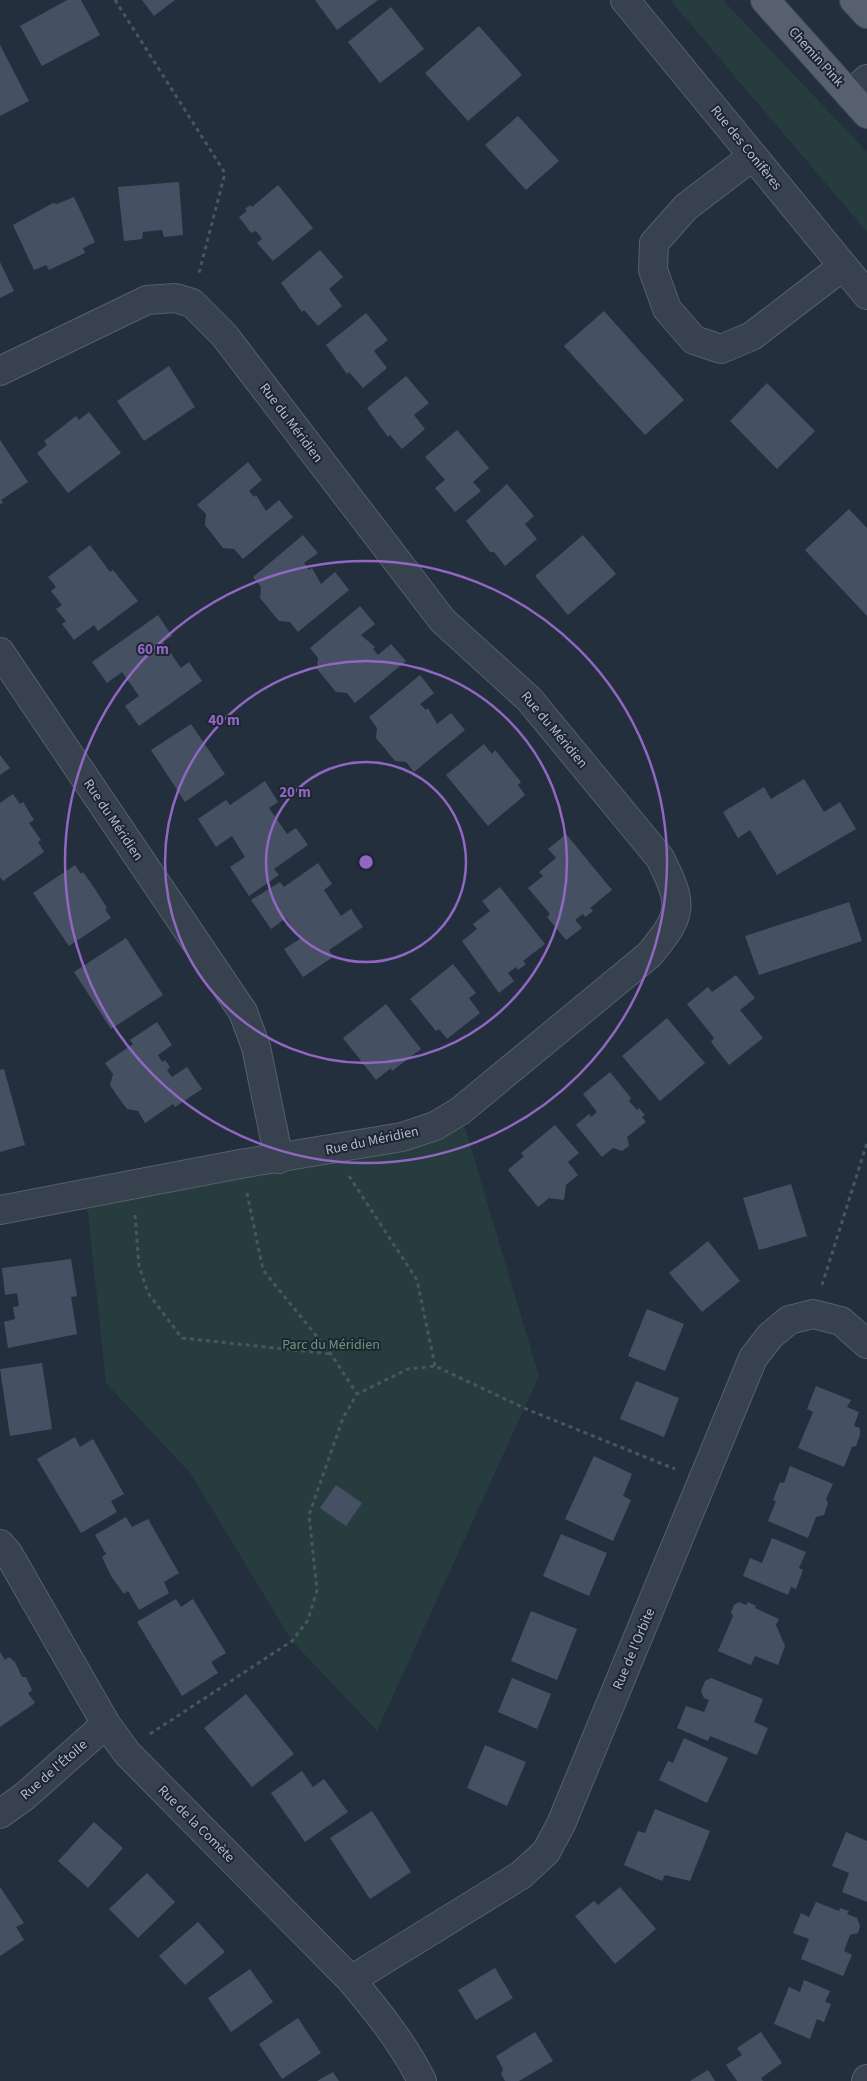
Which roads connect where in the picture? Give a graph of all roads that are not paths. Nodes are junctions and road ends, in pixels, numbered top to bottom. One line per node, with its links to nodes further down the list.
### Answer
1 (625, 0): 6 (street, Rue des Conifères)
2 (765, 0): 5 (main road, Chemin Pink)
3 (854, 0): 4 (main road)
4 (867, 14)
5 (861, 96)
6 (753, 156): 7 (street, Rue des Conifères); 7 (street)
7 (843, 266): 8 (street, Rue des Conifères)
8 (867, 295)
9 (0, 371): 11 (street, Rue du Méridien)
10 (0, 652): 11 (street, Rue du Méridien)
11 (279, 1159): 12 (street, Rue du Méridien)
12 (0, 1210)
13 (867, 1344): 17 (street, Rue de l'Orbite)
14 (0, 1544): 15 (street, Rue de la Comète)
15 (106, 1724): 16 (street, Rue de l'Étoile); 17 (street, Rue de la Comète)
16 (0, 1814)
17 (351, 1980): 18 (street, Rue de la Comète)
18 (422, 2081)

